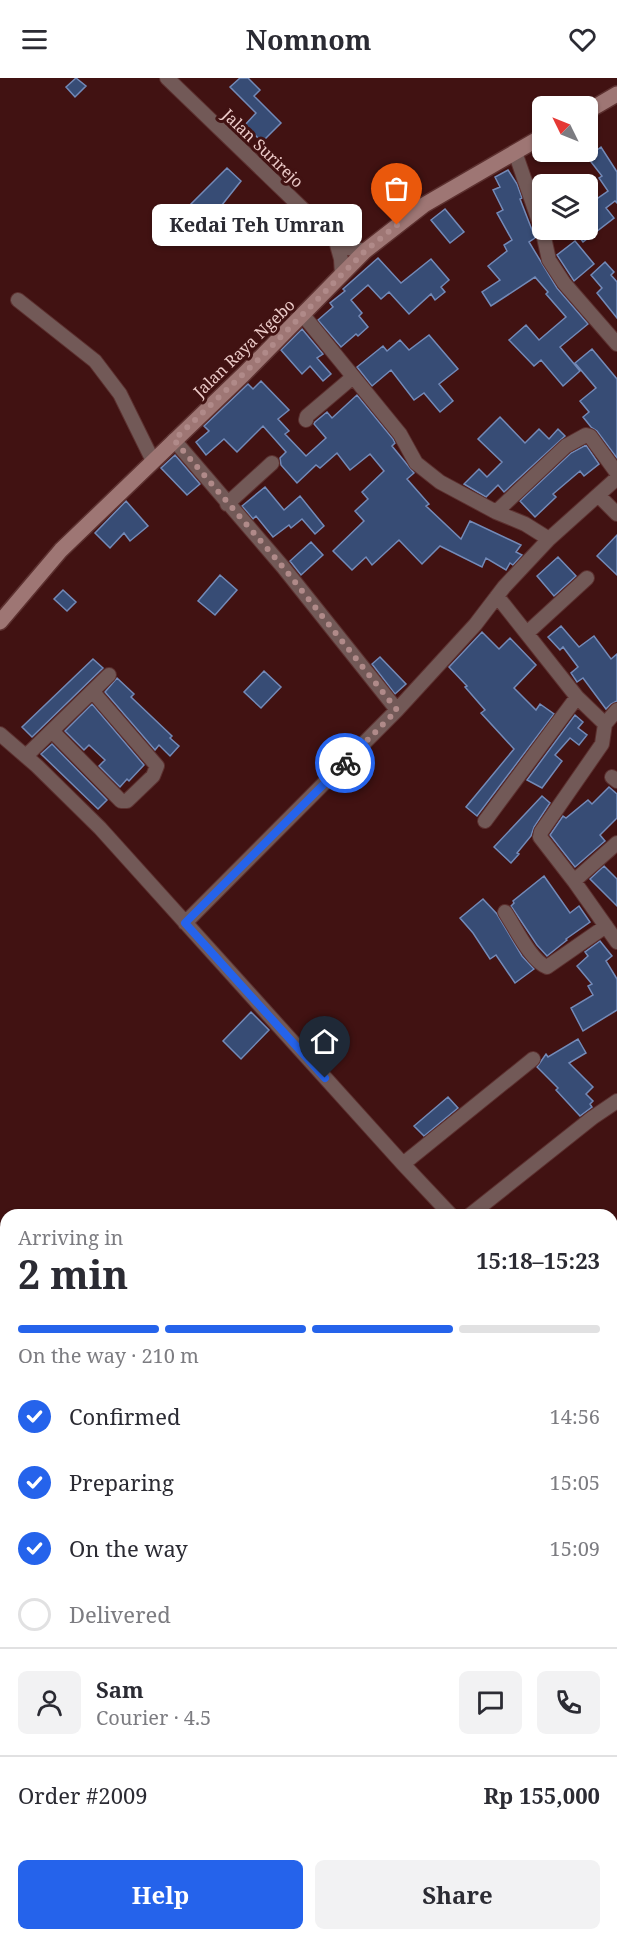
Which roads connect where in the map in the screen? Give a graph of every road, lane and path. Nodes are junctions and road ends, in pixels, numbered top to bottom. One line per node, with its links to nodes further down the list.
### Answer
1 (167, 78): 6 (street, Jalan Surirejo)
2 (617, 94): 3 (street)
3 (598, 105)
4 (532, 142): 5 (street, Jalan Raya Ngebo)
5 (515, 152): 7 (street, Jalan Raya Ngebo); 11 (street)
6 (336, 241): 7 (street, Jalan Surirejo); 8 (street)
7 (365, 251): 8 (street, Jalan Raya Ngebo)
8 (342, 275): 10 (street, Jalan Raya Ngebo)
9 (18, 300): 15 (street)
10 (303, 315): 12 (street); 14 (street, Jalan Raya Ngebo)
11 (617, 344)
12 (352, 377): 13 (street); 21 (street)
13 (306, 420)
14 (174, 440): 15 (street, Jalan Raya Ngebo); 20 (street)
15 (153, 461): 26 (street, Jalan Raya Ngebo)
16 (273, 463): 20 (street)
17 (617, 473): 21 (street)
18 (617, 478): 19 (street)
19 (599, 496): 22 (street); 23 (street)
20 (228, 504): 31 (street)
21 (496, 512): 23 (street)
22 (617, 514)
23 (549, 539): 25 (street)
24 (587, 578): 27 (street)
25 (497, 596): 27 (street); 31 (street)
26 (0, 622)
27 (527, 633): 30 (street)
28 (109, 675): 29 (street)
29 (93, 692): 34 (street); 34 (street)
30 (577, 697): 33 (street); 37 (street)
31 (397, 710): 41 (street)
32 (617, 710): 33 (street)
33 (605, 724): 39 (street)
34 (52, 731): 36 (street)
35 (0, 734): 36 (street)
36 (26, 756): 41 (street)
37 (484, 821)
38 (617, 843): 39 (street)
39 (574, 881): 42 (street)
40 (505, 912): 42 (street)
41 (185, 923): 46 (street)
42 (606, 926): 43 (street)
43 (617, 942)
44 (533, 1059): 46 (street)
45 (617, 1101): 48 (street)
46 (403, 1164): 47 (street)
47 (445, 1209)
48 (478, 1209)

